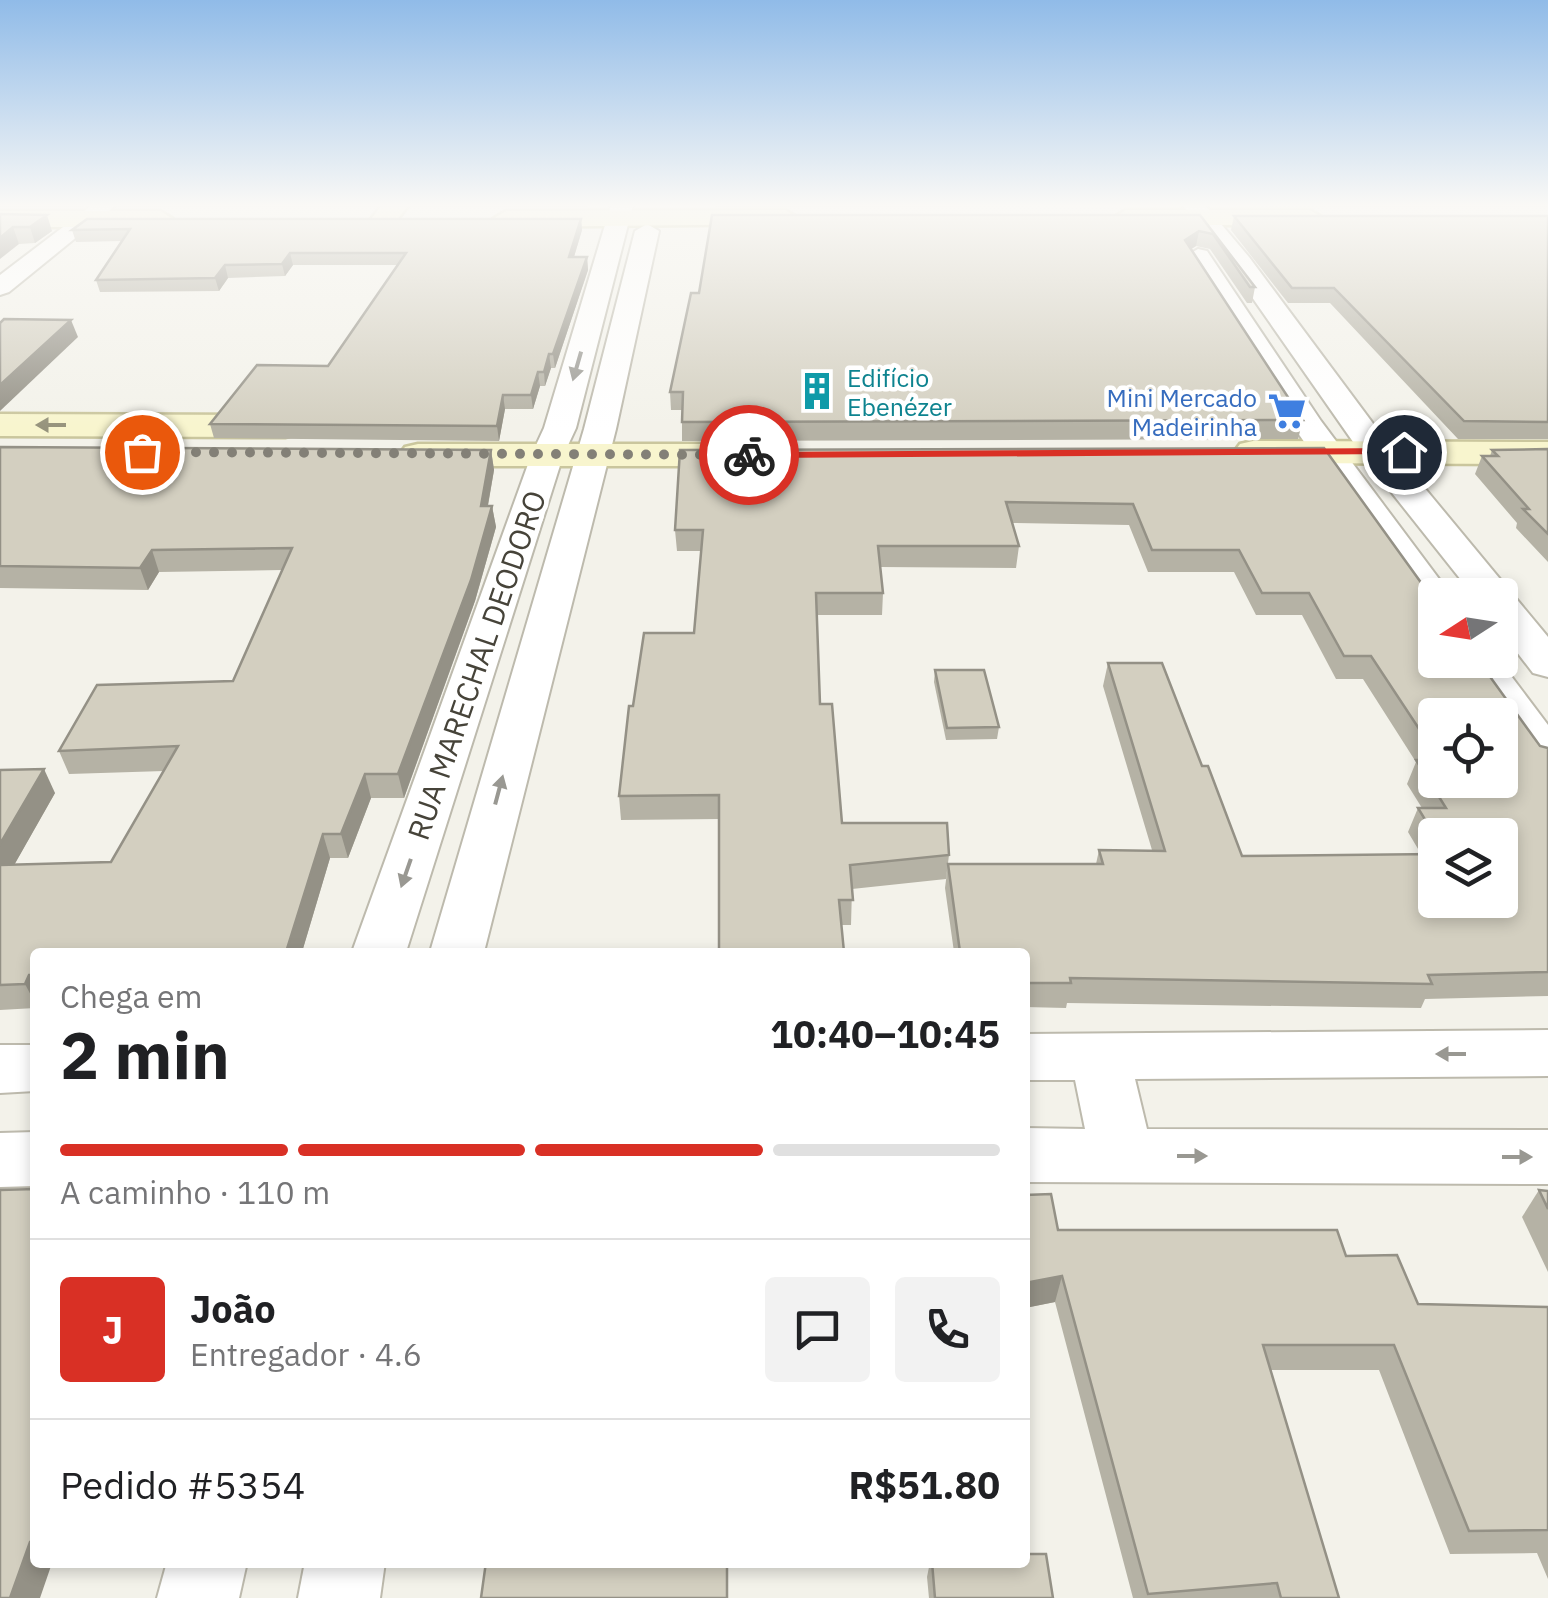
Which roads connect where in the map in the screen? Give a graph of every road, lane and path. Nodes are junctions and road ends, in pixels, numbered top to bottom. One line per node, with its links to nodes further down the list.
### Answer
1 (618, 280): 4 (street, RUA MARECHAL DEODORO)
2 (1214, 280): 5 (street)
3 (1253, 280): 6 (street)
4 (611, 307): 15 (street, RUA MARECHAL DEODORO, one-way to 15); 16 (street, RUA MARECHAL DEODORO)
5 (1264, 357): 6 (street); 11 (street)
6 (1310, 358): 9 (street)
7 (0, 425): 12 (street, one-way to 7)
8 (1548, 427): 9 (street)
9 (1369, 438): 11 (street); 19 (street); 23 (street)
10 (1222, 439): 11 (street)
11 (1318, 439): 22 (street)
12 (222, 440): 13 (street); 18 (street)
13 (320, 440)
14 (398, 441): 15 (street)
15 (553, 442): 16 (street); 20 (street, RUA MARECHAL DEODORO)
16 (595, 442): 17 (street); 21 (street, RUA MARECHAL DEODORO)
17 (775, 446)
18 (0, 451)
19 (1548, 453)
20 (512, 560): 21 (street); 27 (street, RUA MARECHAL DEODORO)
21 (563, 560): 28 (street, RUA MARECHAL DEODORO)
22 (1419, 578)
23 (1479, 578)
24 (1518, 626): 25 (street)
25 (1548, 664)
26 (1491, 678): 29 (street)
27 (468, 692): 28 (street); 30 (street, RUA MARECHAL DEODORO, one-way to 30)
28 (525, 692): 31 (street, RUA MARECHAL DEODORO, one-way to 28)
29 (1548, 757)
30 (379, 948)
31 (458, 948)
32 (1548, 1053): 33 (street, one-way to 33)
33 (1100, 1057): 34 (street); 36 (street)
34 (1030, 1058)
35 (1030, 1155): 36 (street)
36 (1122, 1156): 37 (street, one-way to 37)
37 (1548, 1157)
38 (30, 1159): 39 (street)
39 (0, 1160)
40 (205, 1568): 42 (street)
41 (344, 1568): 43 (street)
42 (198, 1598)
43 (339, 1598)

